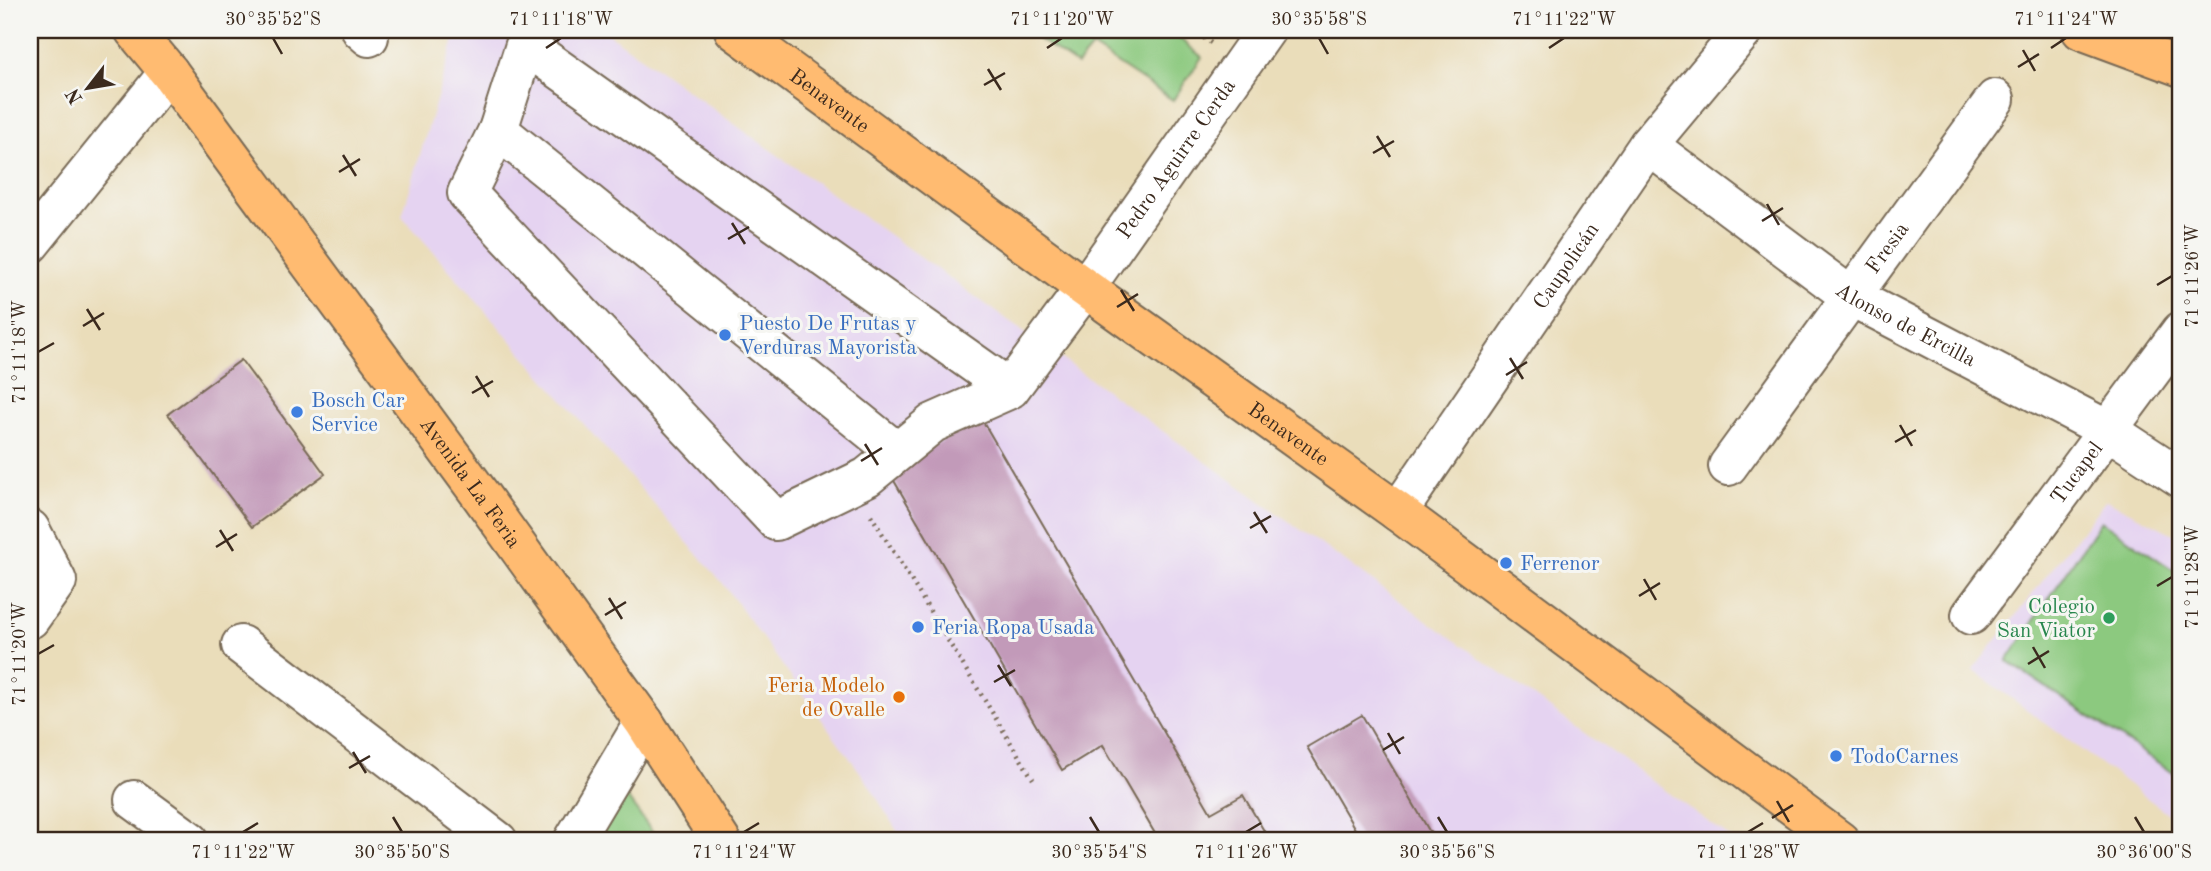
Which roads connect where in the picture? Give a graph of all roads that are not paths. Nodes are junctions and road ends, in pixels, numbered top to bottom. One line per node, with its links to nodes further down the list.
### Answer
1 (134, 30): 7 (main road, Avenida La Feria)
2 (1266, 30): 12 (street, Pedro Aguirre Cerda)
3 (1744, 30): 10 (street, Caupolicán)
4 (2081, 30): 6 (main road)
5 (747, 33): 12 (main road, Benavente)
6 (2181, 66)
7 (169, 72): 11 (street); 25 (main road, Avenida La Feria)
8 (1995, 99): 13 (street, Fresia)
9 (498, 130): 15 (street); 17 (street); 17 (street)
10 (1648, 145): 13 (street, Alonso de Ercilla); 20 (street, Caupolicán)
11 (30, 244)
12 (1085, 288): 15 (street, Pedro Aguirre Cerda); 20 (main road, Benavente)
13 (1850, 296): 16 (street, Alonso de Ercilla); 18 (street, Fresia)
14 (2181, 331): 16 (street, Tucapel)
15 (1010, 389): 17 (street)
16 (2108, 430): 19 (street, Alonso de Ercilla); 22 (street, Tucapel)
17 (897, 453)
18 (1728, 466)
19 (2181, 478)
20 (1398, 512): 31 (main road, Benavente)
21 (30, 529): 23 (street)
22 (1971, 615)
23 (30, 619)
24 (241, 645): 28 (street)
25 (644, 722): 29 (street); 30 (main road, Avenida La Feria)
26 (134, 800): 27 (street)
27 (190, 841)
28 (498, 841)
29 (573, 841)
30 (721, 841)
31 (1840, 841)

